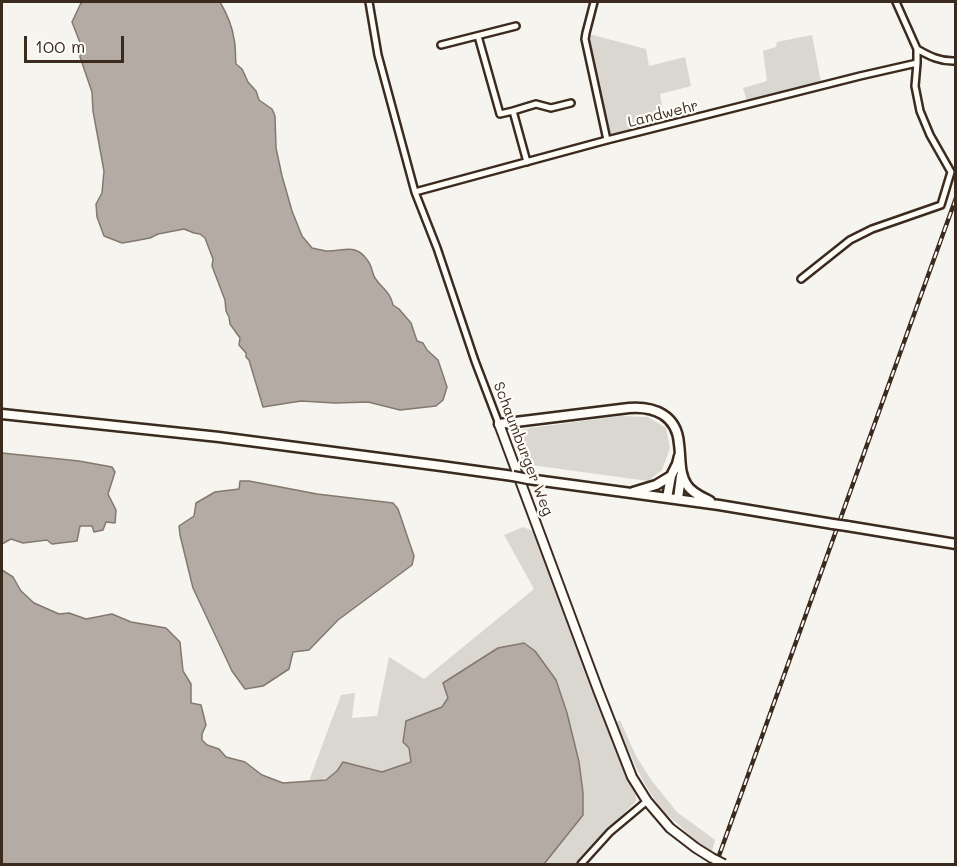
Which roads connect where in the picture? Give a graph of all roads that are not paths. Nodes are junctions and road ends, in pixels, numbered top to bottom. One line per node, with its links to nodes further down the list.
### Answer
1 (369, 2): 14 (street, Schaumburger Weg)
2 (594, 2): 12 (street)
3 (896, 2): 7 (street)
4 (516, 26): 5 (street)
5 (478, 36): 6 (street); 11 (street)
6 (441, 45)
7 (917, 49): 8 (street); 9 (street)
8 (956, 61)
9 (917, 63): 12 (street, Landwehr); 15 (street)
10 (571, 103): 11 (street)
11 (513, 111): 13 (street)
12 (607, 140): 13 (street, Landwehr)
13 (527, 162): 14 (street, Landwehr)
14 (415, 192): 17 (street, Schaumburger Weg)
15 (801, 279)
16 (2, 414): 21 (main road, bridge)
17 (499, 424): 18 (main road); 26 (street, Schaumburger Weg)
18 (679, 453): 19 (main road); 20 (main road)
19 (682, 471): 23 (main road); 24 (main road)
20 (671, 476): 21 (main road); 22 (main road)
21 (630, 493): 22 (main road)
22 (667, 498): 23 (main road)
23 (678, 499): 24 (main road)
24 (719, 505): 25 (main road, bridge)
25 (956, 544)
26 (647, 801): 27 (street); 28 (street, Schaumburger Weg, bridge)
27 (581, 864)
28 (724, 864)

